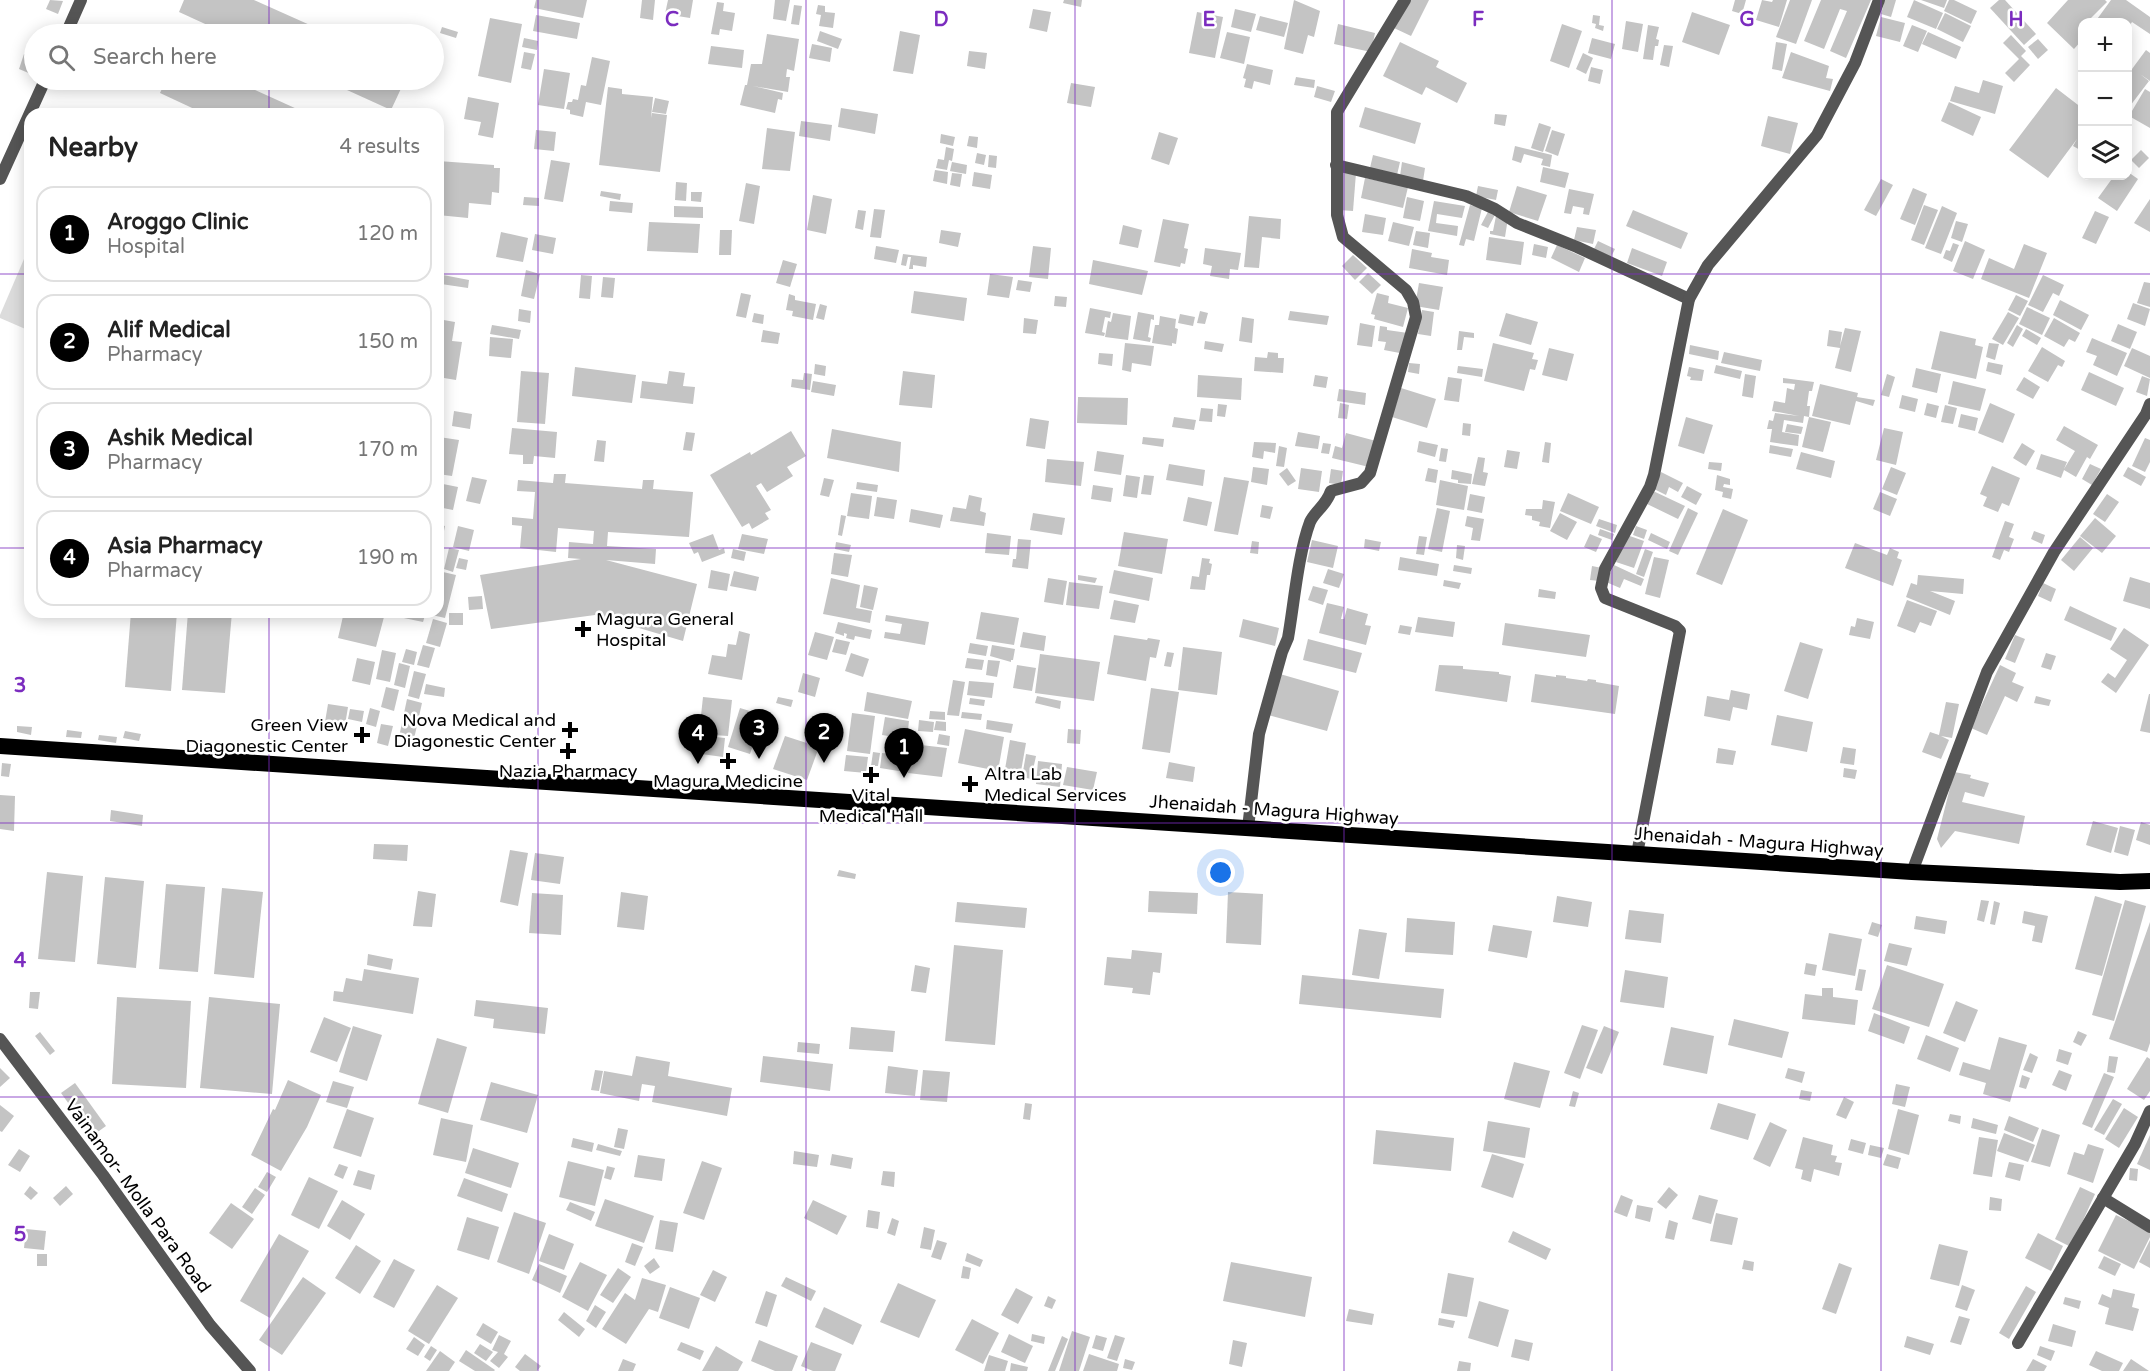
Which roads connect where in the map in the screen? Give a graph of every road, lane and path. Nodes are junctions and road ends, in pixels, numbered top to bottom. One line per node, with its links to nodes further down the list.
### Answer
1 (81, 0): 4 (street)
2 (1404, 0): 8 (street)
3 (1879, 0): 10 (street)
4 (70, 24)
5 (40, 90): 6 (street)
6 (32, 108)
7 (24, 126): 9 (street)
8 (1336, 165): 10 (street); 13 (street)
9 (0, 179)
10 (1689, 299): 14 (street)
11 (2150, 404): 15 (street)
12 (0, 746): 13 (highway, Jhenaidah - Magura Highway)
13 (1248, 828): 14 (highway, Jhenaidah - Magura Highway)
14 (1637, 854): 15 (highway, Jhenaidah - Magura Highway)
15 (1912, 872): 16 (highway, Jhenaidah - Magura Highway)
16 (2150, 881)
17 (0, 1039): 22 (street, Vainamor- Molla Para Road)
18 (2150, 1111): 19 (street)
19 (2103, 1198): 20 (street); 21 (street)
20 (2150, 1227)
21 (2018, 1343)
22 (250, 1371)

